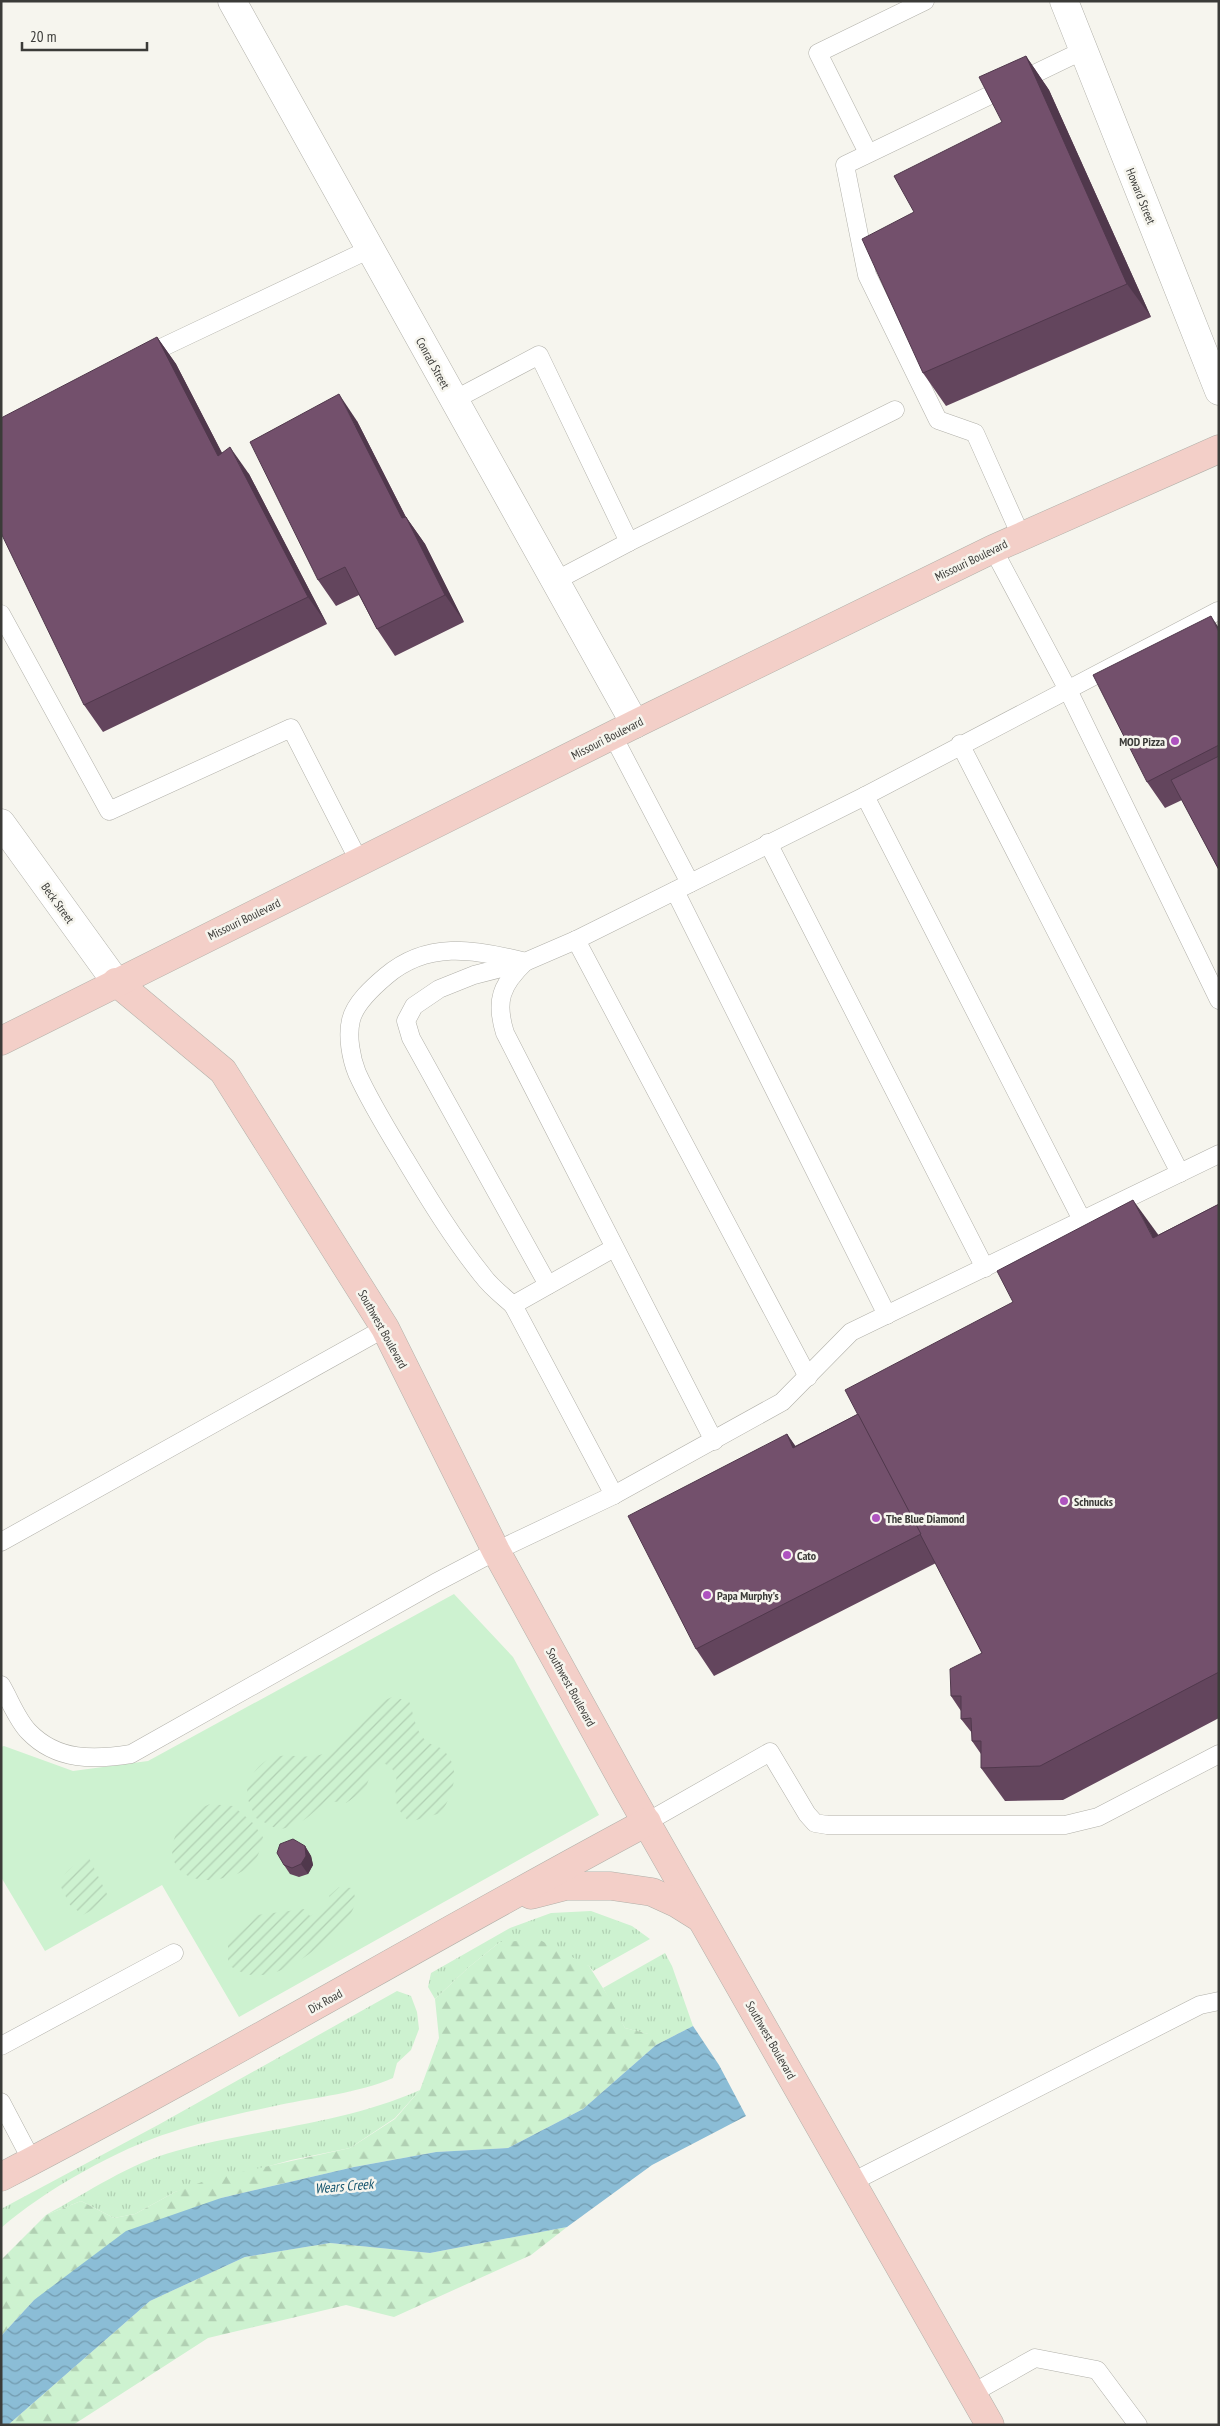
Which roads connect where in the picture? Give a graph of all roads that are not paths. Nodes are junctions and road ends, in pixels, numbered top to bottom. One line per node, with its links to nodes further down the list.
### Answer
1 (232, 1): 6 (street, Conrad Street)
2 (925, 1): 5 (lane)
3 (1064, 1): 4 (street, Howard Street)
4 (1084, 50): 5 (lane); 8 (street, Howard Street)
5 (868, 154): 12 (lane)
6 (370, 249): 7 (lane); 9 (street, Conrad Street)
7 (128, 364)
8 (1219, 391)
9 (454, 400): 13 (lane); 15 (street, Conrad Street)
10 (895, 410): 13 (lane)
11 (1219, 449): 12 (main road, Missouri Boulevard)
12 (1020, 536): 14 (main road, Missouri Boulevard)
13 (629, 542): 15 (lane)
14 (993, 549): 18 (lane); 19 (main road, Missouri Boulevard)
15 (555, 581): 19 (street, Conrad Street)
16 (1218, 611): 18 (lane)
17 (1, 614): 24 (lane)
18 (1067, 688): 20 (lane); 29 (lane)
19 (624, 730): 24 (main road, Missouri Boulevard); 25 (lane)
20 (960, 744): 21 (lane); 32 (lane)
21 (864, 796): 23 (lane); 33 (lane)
22 (1, 824): 28 (street, Beck Street)
23 (768, 843): 25 (lane); 35 (lane)
24 (359, 862): 28 (main road, Missouri Boulevard)
25 (682, 887): 26 (lane); 38 (lane)
26 (576, 940): 27 (lane); 40 (lane)
27 (525, 962): 34 (lane); 36 (lane); 37 (lane)
28 (116, 982): 30 (main road, Missouri Boulevard); 39 (main road, Southwest Boulevard)
29 (1219, 1000)
30 (1, 1041)
31 (1219, 1154): 32 (lane)
32 (1180, 1173): 33 (lane)
33 (1082, 1220): 35 (lane)
34 (614, 1248): 36 (lane); 41 (lane)
35 (984, 1268): 38 (lane)
36 (548, 1285): 37 (lane)
37 (513, 1305): 42 (lane)
38 (887, 1314): 40 (lane)
39 (385, 1328): 43 (lane); 44 (main road, Southwest Boulevard)
40 (808, 1377): 41 (lane)
41 (714, 1441): 42 (lane)
42 (614, 1495): 44 (lane)
43 (1, 1542)
44 (496, 1551): 45 (lane); 47 (main road, Southwest Boulevard)
45 (1, 1685)
46 (1219, 1754): 47 (lane)
47 (647, 1822): 48 (main road, Dix Road); 49 (main road, Southwest Boulevard)
48 (494, 1904): 49 (main road); 54 (main road, Dix Road)
49 (702, 1919): 56 (main road, Southwest Boulevard)
50 (174, 1953): 52 (lane)
51 (1219, 2001): 56 (lane)
52 (1, 2046)
53 (1, 2102): 54 (lane)
54 (32, 2161): 55 (main road, Dix Road)
55 (1, 2177)
56 (852, 2182): 57 (main road, Southwest Boulevard)
57 (971, 2394): 58 (main road, Southwest Boulevard); 59 (lane)
58 (990, 2425)
59 (1138, 2425)

